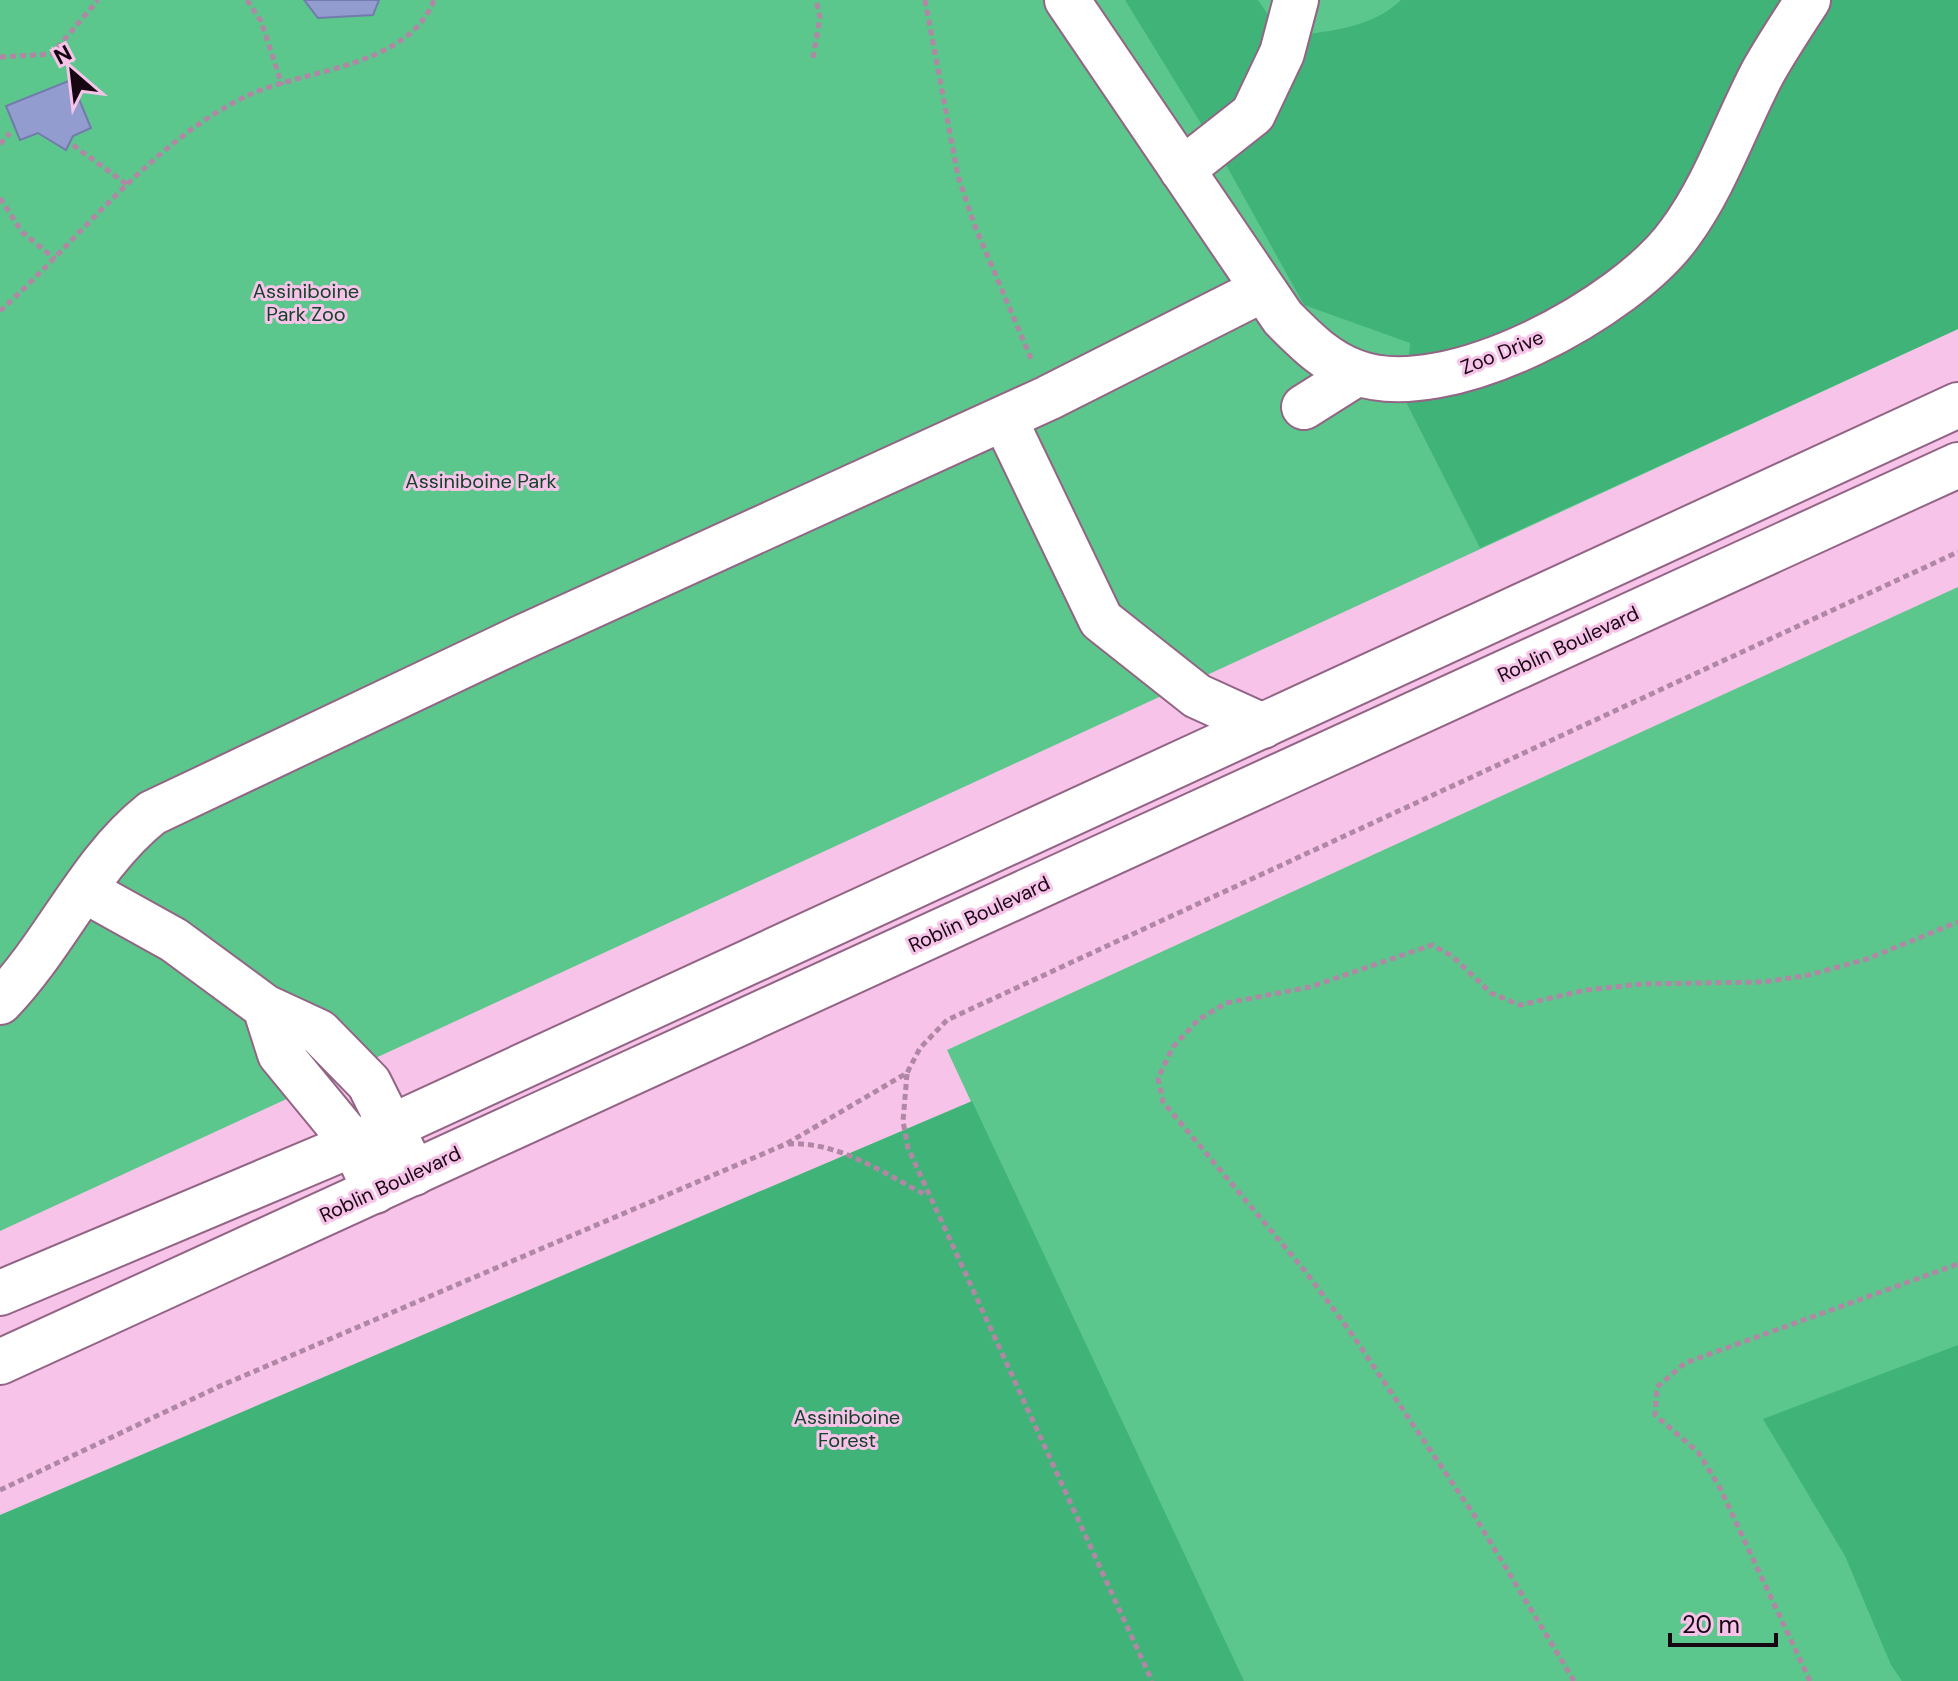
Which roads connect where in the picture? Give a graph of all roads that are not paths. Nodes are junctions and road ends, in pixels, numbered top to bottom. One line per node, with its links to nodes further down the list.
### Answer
1 (1067, 0): 4 (main road, Zoo Drive)
2 (1296, 0): 4 (main road)
3 (1808, 0): 6 (main road, Zoo Drive)
4 (1182, 170): 5 (main road, Zoo Drive)
5 (1262, 290): 6 (main road, Zoo Drive); 9 (main road)
6 (1358, 373): 8 (main road)
7 (1958, 405): 11 (main road)
8 (1304, 407)
9 (1004, 418): 11 (main road); 12 (main road)
10 (1958, 465): 17 (main road, Roblin Boulevard)
11 (1263, 726): 15 (main road)
12 (84, 890): 13 (main road); 14 (main road)
13 (0, 1002)
14 (265, 1007): 15 (main road); 16 (main road)
15 (393, 1126): 16 (main road); 17 (main road)
16 (354, 1144): 18 (main road); 20 (main road)
17 (414, 1173): 18 (main road, Roblin Boulevard)
18 (375, 1191): 22 (main road, Roblin Boulevard)
19 (0, 1266): 20 (main road)
20 (59, 1269): 21 (main road)
21 (0, 1293)
22 (0, 1362)

